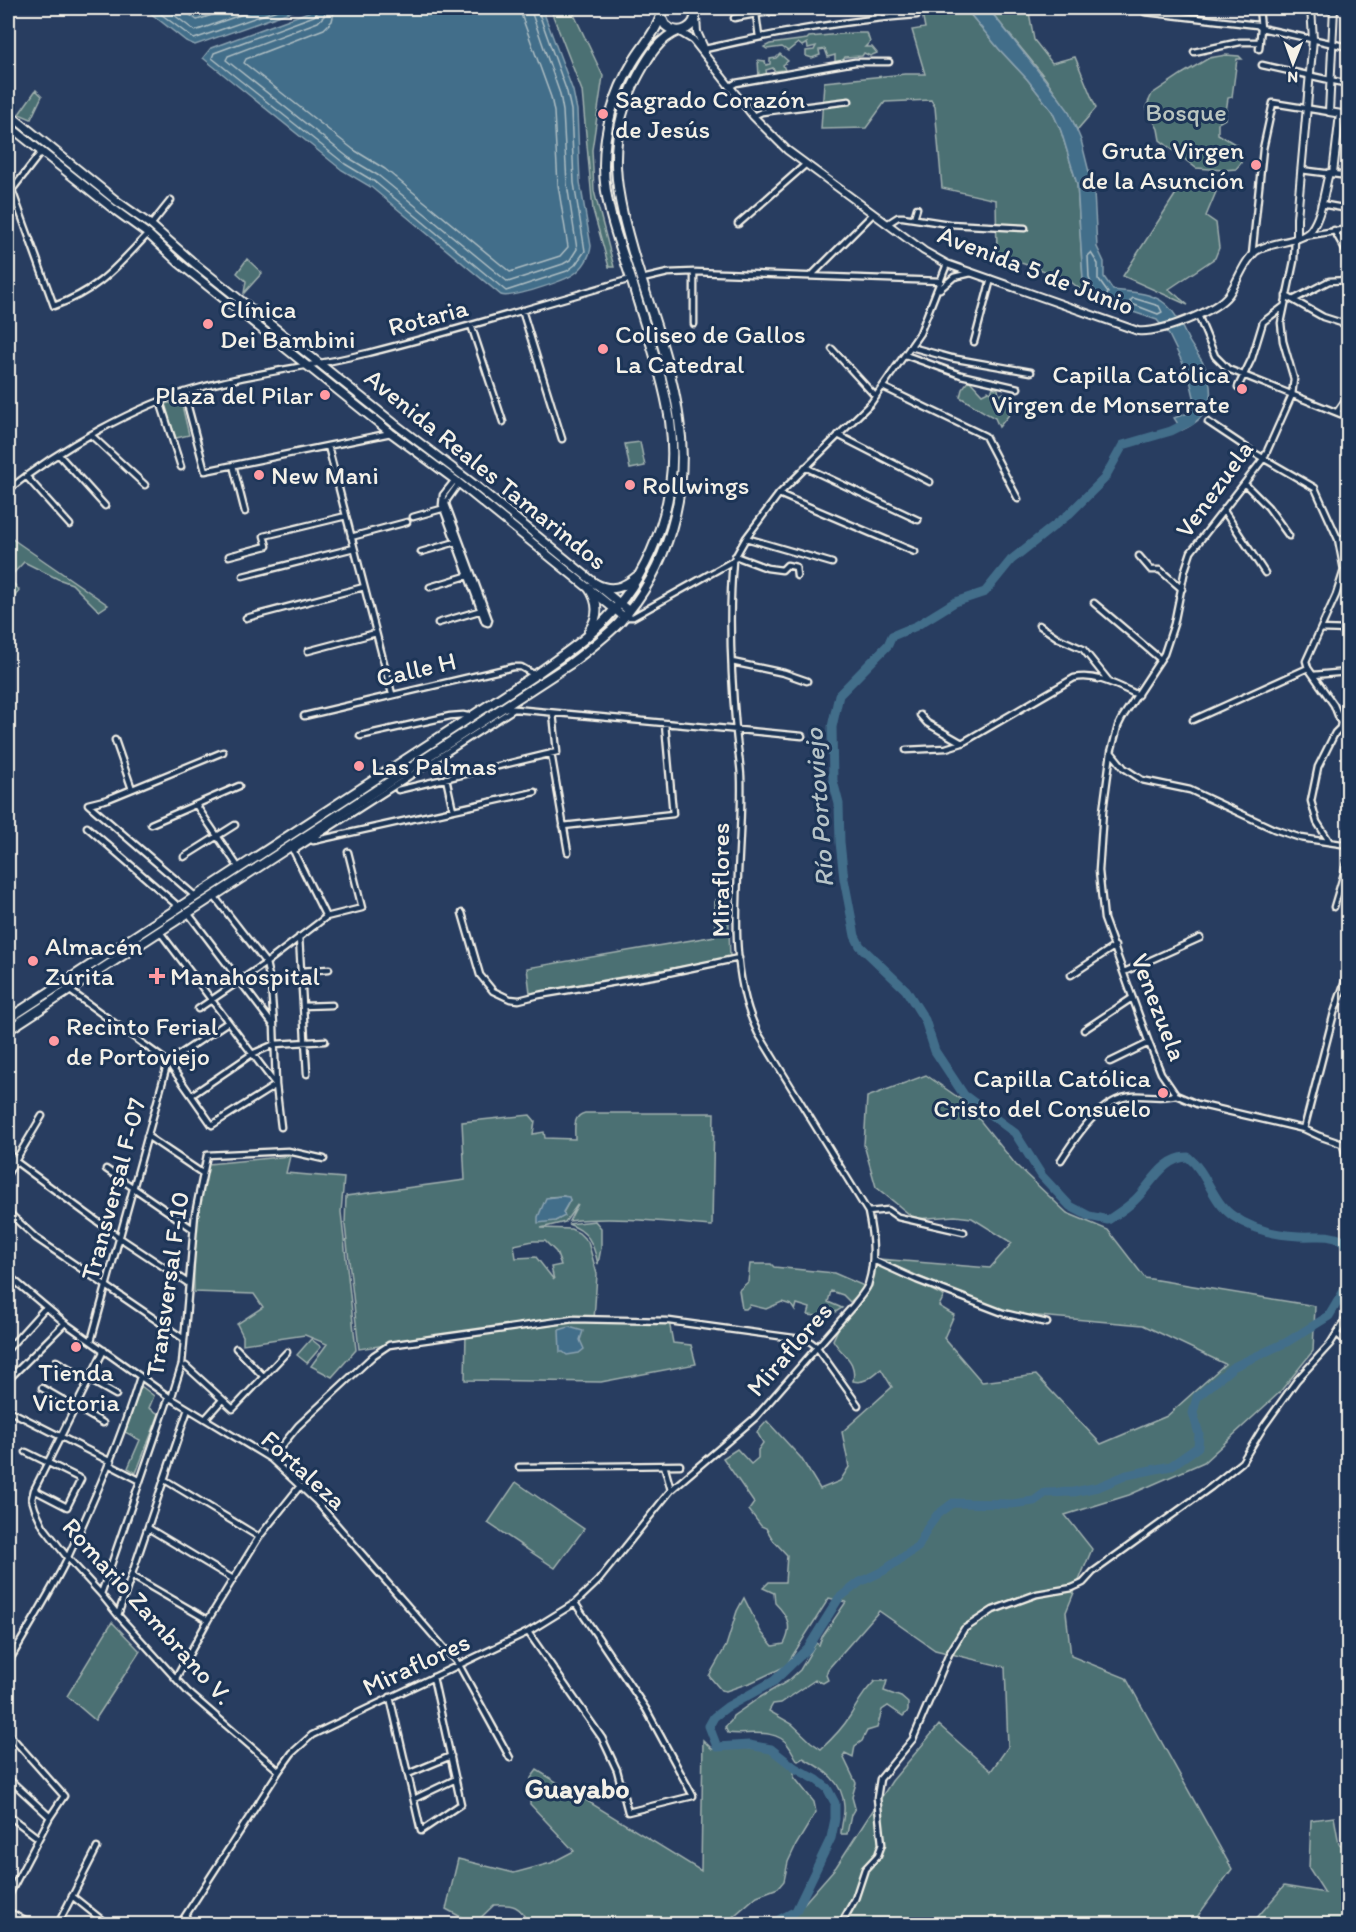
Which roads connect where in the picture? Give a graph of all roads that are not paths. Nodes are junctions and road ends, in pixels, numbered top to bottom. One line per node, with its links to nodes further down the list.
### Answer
1 (697, 8): 12 (main road)
2 (798, 8): 9 (street)
3 (878, 8): 11 (street)
4 (1258, 8): 14 (street)
5 (1311, 8): 17 (street, Venezuela)
6 (1334, 8): 19 (street)
7 (662, 10): 15 (main road); 68 (main road)
8 (1145, 12): 14 (street)
9 (756, 14): 13 (street); 16 (street)
10 (917, 15): 11 (street)
11 (879, 17): 16 (street)
12 (696, 18): 15 (main road); 22 (street)
13 (734, 18)
14 (1259, 27): 17 (street); 18 (street)
15 (678, 31): 26 (street); 69 (main road)
16 (759, 37): 22 (street)
17 (1313, 39): 19 (street); 27 (street, Venezuela)
18 (1260, 42): 21 (street); 23 (street)
19 (1334, 44): 20 (street); 28 (street)
20 (1348, 47)
21 (1259, 49)
22 (705, 50): 26 (street)
23 (1194, 52)
24 (889, 62): 30 (street)
25 (1262, 65): 27 (street)
26 (717, 71): 30 (street, Avenida 5 de Junio)
27 (1310, 76): 28 (street); 32 (street, Venezuela)
28 (1331, 80): 29 (street); 33 (street)
29 (1348, 84)
30 (729, 87): 37 (street, Avenida 5 de Junio)
31 (849, 101): 37 (street)
32 (1307, 109): 33 (street); 43 (street, Venezuela); 60 (street)
33 (1329, 112): 35 (street)
34 (8, 113): 39 (main road, Avenida Reales Tamarindos)
35 (1340, 114): 36 (street); 44 (street)
36 (1348, 115)
37 (753, 116): 42 (street, Avenida 5 de Junio)
38 (8, 125): 40 (main road, Avenida Reales Tamarindos)
39 (33, 133): 40 (main road); 54 (main road, Avenida Reales Tamarindos)
40 (27, 140): 41 (main road, Avenida Reales Tamarindos)
41 (42, 151): 58 (main road, Avenida Reales Tamarindos); 58 (street)
42 (806, 165): 50 (street, Avenida 5 de Junio); 52 (street)
43 (1301, 170): 44 (street); 59 (street, Venezuela)
44 (1331, 173): 45 (street); 47 (street)
45 (1348, 176)
46 (171, 200): 54 (street)
47 (1321, 204): 49 (street); 59 (street)
48 (917, 208): 51 (street)
49 (1348, 209)
50 (873, 214): 53 (street, Avenida 5 de Junio); 67 (street)
51 (914, 218): 53 (street); 55 (street)
52 (738, 224)
53 (887, 224): 63 (street, Avenida 5 de Junio)
54 (151, 225): 62 (main road, Avenida Reales Tamarindos)
55 (1025, 228)
56 (1348, 229): 57 (street)
57 (1334, 230): 59 (street); 61 (street)
58 (148, 234): 64 (main road, Avenida Reales Tamarindos)
59 (1298, 238): 60 (street); 74 (street, Venezuela)
60 (1252, 255): 78 (street)
61 (1348, 255)
62 (194, 263): 64 (main road); 86 (main road, Avenida Reales Tamarindos)
63 (947, 264): 66 (street, Avenida 5 de Junio); 72 (street)
64 (188, 270): 87 (main road, Avenida Reales Tamarindos)
65 (694, 272): 67 (street); 69 (street); 79 (street)
66 (971, 273): 70 (street, Avenida 5 de Junio); 73 (street)
67 (812, 275): 72 (street)
68 (631, 279): 77 (street, Rotaria); 142 (main road)
69 (641, 279): 153 (main road)
70 (991, 279): 78 (street, Avenida 5 de Junio); 82 (street)
71 (1348, 280): 75 (street)
72 (941, 281): 73 (street)
73 (937, 291): 83 (street)
74 (1286, 296): 75 (street); 76 (street, Venezuela)
75 (1296, 298): 81 (street)
76 (1283, 307): 89 (street); 94 (street, Venezuela)
77 (522, 310): 80 (street, Rotaria); 105 (street)
78 (1196, 316): 89 (street)
79 (694, 324)
80 (471, 325): 86 (street, Rotaria); 100 (street)
81 (1348, 325)
82 (974, 342)
83 (911, 347): 85 (street); 88 (street)
84 (832, 348): 96 (street)
85 (905, 355): 90 (street); 92 (street)
86 (322, 364): 87 (street, Rotaria); 147 (main road, Avenida Reales Tamarindos)
87 (310, 366): 93 (street, Rotaria); 102 (main road, Avenida Reales Tamarindos)
88 (1032, 372)
89 (1244, 376): 91 (street); 94 (street)
90 (883, 387): 96 (street); 119 (street)
91 (1238, 387)
92 (1018, 388)
93 (184, 392): 97 (street, Rotaria); 109 (street)
94 (1292, 395): 98 (street); 108 (street, Venezuela)
95 (1348, 396): 98 (street)
96 (876, 397): 103 (street)
97 (160, 401): 104 (street, Rotaria); 110 (street)
98 (1337, 412): 99 (street)
99 (1348, 417)
100 (503, 422)
101 (1208, 422): 108 (street)
102 (391, 433): 106 (street); 113 (main road, Avenida Reales Tamarindos)
103 (838, 435): 111 (street); 114 (street)
104 (92, 436): 107 (street, Rotaria); 116 (street)
105 (562, 439)
106 (328, 446): 109 (street); 124 (street)
107 (58, 455): 112 (street, Rotaria); 120 (street)
108 (1264, 458): 115 (street, Venezuela); 133 (street)
109 (233, 465): 123 (street)
110 (180, 467)
111 (805, 467): 118 (street); 126 (street)
112 (26, 476): 117 (street, Rotaria); 128 (street)
113 (457, 482): 121 (street); 147 (main road, Avenida Reales Tamarindos)
114 (930, 482)
115 (1245, 484): 122 (street, Venezuela); 129 (street)
116 (145, 485)
117 (8, 490)
118 (780, 494): 131 (street); 137 (street)
119 (1018, 499)
120 (105, 506)
121 (445, 508): 125 (street); 134 (street)
122 (1224, 511): 143 (street); 150 (street, Venezuela)
123 (245, 512)
124 (345, 516): 130 (street); 138 (street)
125 (413, 517)
126 (918, 520)
127 (407, 522): 130 (street)
128 (70, 525)
129 (1289, 536)
130 (351, 537): 135 (street)
131 (746, 538): 140 (street); 141 (street)
132 (1348, 538): 133 (street)
133 (1338, 539): 157 (street)
134 (458, 542): 136 (street); 144 (street)
135 (354, 548): 145 (street); 148 (street)
136 (421, 552)
137 (915, 552)
138 (229, 556)
139 (1138, 556): 150 (street)
140 (734, 559): 146 (street); 153 (street); 163 (street, Miraflores)
141 (832, 563)
142 (643, 569): 147 (main road); 152 (main road)
143 (1265, 573)
144 (470, 575): 149 (street); 155 (street)
145 (243, 576)
146 (797, 576)
147 (592, 586): 152 (main road, Avenida Reales Tamarindos); 160 (main road)
148 (364, 587): 154 (street); 159 (street)
149 (430, 587)
150 (1182, 589): 162 (street, Venezuela)
151 (1094, 603): 162 (street)
152 (617, 606): 153 (main road, Avenida Reales Tamarindos); 160 (main road)
153 (626, 614): 172 (main road)
154 (246, 618)
155 (438, 623)
156 (1039, 625): 169 (street)
157 (1321, 629): 158 (street); 164 (street)
158 (1348, 630)
159 (376, 633): 161 (street); 170 (street)
160 (575, 646): 166 (main road)
161 (308, 651)
162 (1160, 659): 171 (street, Venezuela)
163 (732, 662): 168 (street); 182 (street, Miraflores)
164 (1308, 668): 167 (street); 179 (street)
165 (1348, 672): 167 (street)
166 (536, 675): 170 (street, Calle H); 178 (main road)
167 (1313, 675): 206 (street)
168 (807, 681)
169 (1109, 681): 171 (street); 186 (street)
170 (393, 694): 176 (street, Calle H)
171 (1138, 695): 189 (street, Venezuela)
172 (504, 708): 173 (street); 191 (main road)
173 (514, 709): 174 (street); 191 (street)
174 (553, 713): 180 (street); 190 (street)
175 (920, 715): 186 (street)
176 (304, 716)
177 (450, 716): 178 (street); 181 (street); 183 (street)
178 (472, 717): 181 (main road)
179 (1193, 720)
180 (665, 724): 182 (street); 202 (street)
181 (456, 727): 213 (main road)
182 (736, 729): 184 (street); 227 (street, Miraflores)
183 (360, 736)
184 (802, 736)
185 (115, 740): 195 (street)
186 (962, 743): 187 (street)
187 (906, 750)
188 (223, 752): 195 (street)
189 (1111, 752): 206 (street); 226 (street, Venezuela)
190 (551, 753): 192 (street); 202 (street)
191 (406, 776): 194 (street); 205 (street); 208 (main road)
192 (446, 778): 194 (street); 199 (street)
193 (239, 786): 198 (street)
194 (414, 786): 196 (street)
195 (132, 789): 214 (street)
196 (398, 790)
197 (535, 792): 199 (street)
198 (196, 805): 200 (street); 204 (street)
199 (453, 810): 205 (street)
200 (151, 824)
201 (235, 825): 204 (street)
202 (563, 826): 210 (street)
203 (87, 827): 216 (street)
204 (217, 836): 211 (street); 213 (street)
205 (307, 842): 208 (street)
206 (1329, 842): 207 (street)
207 (1348, 845)
208 (293, 847): 215 (main road); 221 (street)
209 (348, 852): 221 (street)
210 (568, 852)
211 (184, 857)
212 (1348, 860): 217 (street)
213 (238, 868): 214 (main road)
214 (195, 896): 216 (main road)
215 (214, 896): 219 (main road); 228 (street)
216 (179, 907): 220 (main road)
217 (1335, 907)
218 (462, 913): 227 (street)
219 (188, 914): 222 (main road); 234 (street)
220 (164, 917): 222 (main road); 241 (main road)
221 (326, 917): 224 (street)
222 (170, 925): 223 (main road)
223 (160, 932): 235 (main road); 237 (street)
224 (299, 937): 228 (street); 230 (street)
225 (1200, 938): 231 (street)
226 (1115, 946): 231 (street, Venezuela); 233 (street)
227 (739, 958): 272 (street, Miraflores)
228 (266, 963): 234 (street); 243 (street)
229 (329, 969): 230 (street)
230 (301, 971): 239 (street)
231 (1124, 972): 236 (street, Venezuela)
232 (1348, 973): 259 (street)
233 (1071, 975)
234 (240, 981): 237 (street); 243 (street)
235 (69, 990): 244 (main road); 251 (street)
236 (1132, 998): 245 (street); 248 (street, Venezuela)
237 (212, 1000): 240 (street); 242 (street)
238 (332, 1005): 239 (street)
239 (303, 1006): 247 (street)
240 (198, 1010)
241 (8, 1018)
242 (228, 1022): 250 (street); 251 (street)
243 (274, 1026): 249 (street)
244 (8, 1030)
245 (1084, 1030)
246 (325, 1041): 247 (street)
247 (304, 1043): 249 (street); 253 (street)
248 (1149, 1043): 252 (street); 256 (street, Venezuela)
249 (275, 1044): 250 (street); 254 (street)
250 (252, 1054): 254 (street); 255 (street)
251 (168, 1062): 255 (street); 260 (street, Transversal F-07)
252 (1110, 1062)
253 (307, 1074)
254 (276, 1085): 255 (street); 258 (street)
255 (192, 1095)
256 (1176, 1095): 259 (street, Venezuela); 264 (street)
257 (42, 1116): 265 (street)
258 (281, 1127)
259 (1304, 1129): 261 (street, Venezuela)
260 (147, 1136): 269 (street); 270 (street, Transversal F-07)
261 (1346, 1146): 266 (street)
262 (8, 1152): 265 (street)
263 (324, 1159): 269 (street, Transversal F-10)
264 (1061, 1160)
265 (15, 1161): 268 (street); 275 (street)
266 (1348, 1163)
267 (106, 1169): 270 (street)
268 (8, 1173)
269 (202, 1173): 273 (street, Transversal F-10)
270 (133, 1187): 273 (street); 275 (street, Transversal F-07)
271 (8, 1212): 280 (street)
272 (868, 1212): 274 (street); 276 (street, Miraflores)
273 (194, 1229): 279 (street, Transversal F-10)
274 (964, 1232)
275 (120, 1238): 279 (street); 280 (street, Transversal F-07)
276 (873, 1260): 285 (street); 290 (street, Miraflores)
277 (8, 1275): 278 (street, Fortaleza)
278 (14, 1282): 281 (street); 282 (street, Fortaleza)
279 (188, 1283): 287 (street, Transversal F-10)
280 (106, 1288): 287 (street); 288 (street, Transversal F-07)
281 (8, 1289)
282 (45, 1308): 284 (street, Fortaleza); 292 (street)
283 (1348, 1315): 286 (street)
284 (65, 1323): 288 (street, Fortaleza); 299 (street)
285 (1047, 1323)
286 (1337, 1334): 289 (street); 358 (street)
287 (184, 1339): 303 (street, Transversal F-10)
288 (91, 1341): 293 (street, Fortaleza)
289 (1348, 1343)
290 (816, 1346): 305 (street); 313 (street); 323 (street, Miraflores)
291 (236, 1348): 298 (street)
292 (8, 1349)
293 (104, 1350): 297 (street, Fortaleza); 300 (street)
294 (287, 1352): 298 (street)
295 (56, 1361): 300 (street)
296 (186, 1366): 304 (street)
297 (140, 1377): 303 (street, Fortaleza); 315 (street)
298 (264, 1377): 304 (street)
299 (8, 1380)
300 (88, 1380): 302 (street); 306 (street)
301 (42, 1388): 306 (street)
302 (116, 1395)
303 (170, 1398): 307 (street, Fortaleza); 319 (street, Transversal F-10)
304 (222, 1400): 309 (street)
305 (858, 1405)
306 (75, 1406): 310 (street); 311 (street)
307 (188, 1409): 309 (street, Fortaleza); 320 (street)
308 (10, 1411): 311 (street)
309 (206, 1419): 313 (street, Fortaleza)
310 (103, 1423)
311 (60, 1435): 314 (street); 315 (street)
312 (26, 1452): 314 (street)
313 (271, 1459): 321 (street, Fortaleza)
314 (46, 1463): 322 (street); 322 (street)
315 (111, 1463): 319 (street); 326 (street)
316 (664, 1465): 317 (street); 318 (street); 323 (street)
317 (680, 1465)
318 (519, 1467)
319 (139, 1480): 329 (street, Transversal F-10)
320 (165, 1480): 324 (street); 325 (street)
321 (300, 1486): 325 (street); 335 (street, Fortaleza)
322 (34, 1490): 326 (street, Romario Zambrano V.)
323 (671, 1490): 330 (street, Miraflores)
324 (148, 1528): 327 (street); 328 (street)
325 (259, 1537): 328 (street)
326 (67, 1557): 329 (street, Romario Zambrano V.); 334 (street)
327 (132, 1576): 331 (street); 332 (street)
328 (233, 1579): 332 (street)
329 (101, 1593): 331 (street, Romario Zambrano V.)
330 (575, 1603): 333 (street, Miraflores); 333 (street)
331 (118, 1615): 337 (street, Romario Zambrano V.)
332 (208, 1620): 337 (street)
333 (528, 1632): 335 (street, Miraflores)
334 (11, 1658)
335 (459, 1665): 336 (street, Miraflores); 341 (street, Fortaleza)
336 (433, 1677): 338 (street, Miraflores); 340 (street)
337 (176, 1678): 342 (street, Romario Zambrano V.)
338 (390, 1698): 342 (street, Miraflores); 343 (street)
339 (8, 1733): 348 (street)
340 (451, 1756): 343 (street); 345 (street)
341 (510, 1758)
342 (279, 1771): 357 (street, Miraflores)
343 (408, 1774): 346 (street)
344 (9, 1779): 348 (street)
345 (456, 1779): 346 (street); 346 (street)
346 (414, 1799)
347 (8, 1815): 349 (street)
348 (50, 1817): 349 (street)
349 (38, 1838): 352 (street)
350 (98, 1848): 351 (street)
351 (72, 1896): 354 (street); 356 (street)
352 (8, 1898)
353 (8, 1911): 355 (street)
354 (102, 1920)
355 (27, 1924)
356 (58, 1924)
357 (180, 1924)
358 (841, 1924)

